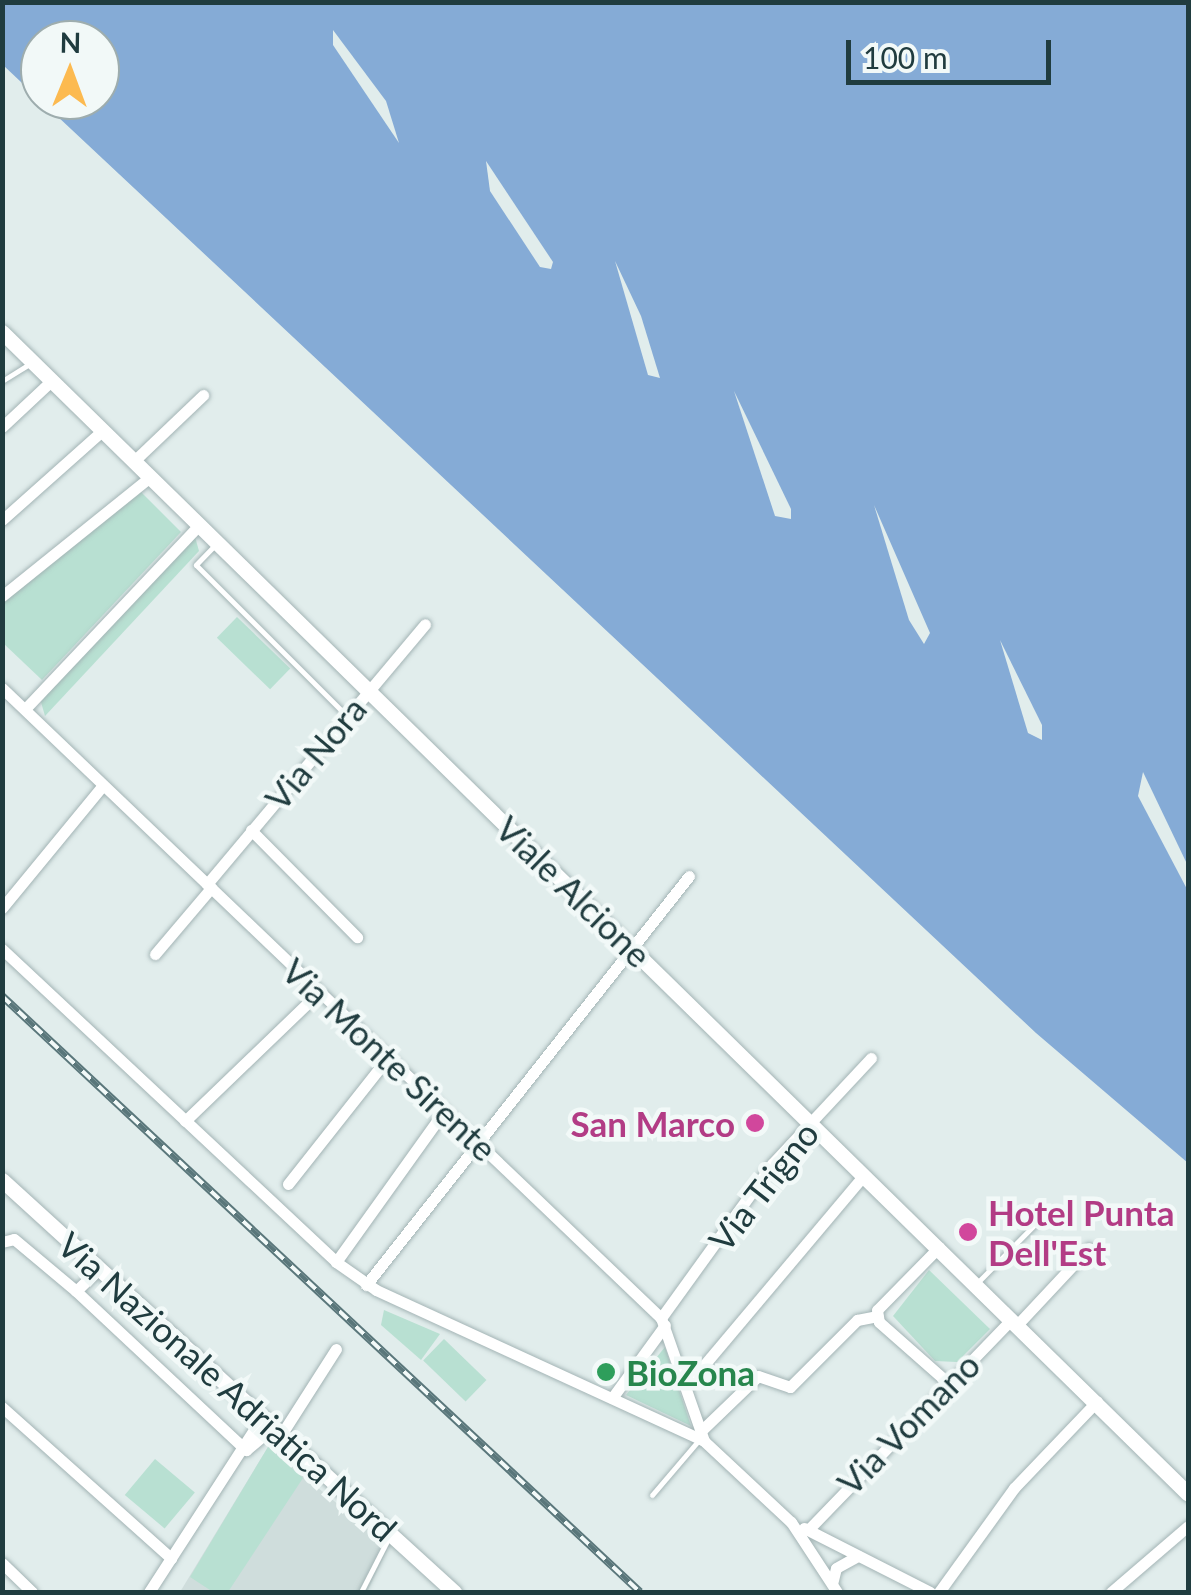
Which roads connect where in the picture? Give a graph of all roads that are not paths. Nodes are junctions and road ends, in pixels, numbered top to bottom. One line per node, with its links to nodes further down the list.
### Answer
1 (2, 332): 2 (street, Viale Alcione)
2 (32, 361): 3 (street, Viale Alcione); 4 (lane)
3 (51, 380): 6 (street); 7 (street, Viale Alcione)
4 (2, 381)
5 (204, 395): 8 (street)
6 (2, 427)
7 (102, 431): 8 (street, Viale Alcione); 10 (street)
8 (134, 462): 9 (street, Viale Alcione)
9 (150, 477): 11 (street, Viale Alcione); 13 (street)
10 (2, 520)
11 (199, 525): 12 (street, Viale Alcione); 17 (street)
12 (218, 543): 16 (street, Viale Alcione); 18 (lane)
13 (2, 596)
14 (425, 624): 16 (street, Via Nora)
15 (2, 688): 17 (street, Via Monte Sirente)
16 (368, 690): 18 (street, Via Nora); 25 (street, Viale Alcione)
17 (26, 709): 19 (street, Via Monte Sirente)
18 (346, 715): 20 (street, Via Nora)
19 (103, 785): 22 (street, Via Monte Sirente); 23 (street)
20 (251, 830): 22 (street, Via Nora); 24 (street)
21 (690, 876): 25 (street)
22 (207, 884): 27 (street, Via Nora); 28 (street, Via Monte Sirente)
23 (2, 908)
24 (357, 937)
25 (628, 944): 33 (street, Viale Alcione); 34 (street)
26 (2, 950): 32 (street)
27 (155, 954)
28 (318, 993): 30 (street, Via Monte Sirente); 32 (street)
29 (871, 1058): 33 (street, Via Trigno)
30 (386, 1060): 31 (street, Via Monte Sirente); 37 (street)
31 (444, 1111): 34 (street, Via Monte Sirente); 42 (street)
32 (185, 1122): 42 (street)
33 (811, 1124): 35 (street, Viale Alcione); 48 (street, Via Trigno)
34 (479, 1141): 45 (street); 48 (street, Via Monte Sirente)
35 (864, 1175): 40 (street, Viale Alcione); 52 (street)
36 (2, 1180): 43 (street, Via Nazionale Adriatica Nord)
37 (288, 1184)
38 (1043, 1216): 44 (lane)
39 (2, 1242): 46 (street)
40 (939, 1247): 44 (street, Viale Alcione); 47 (street)
41 (1089, 1248): 49 (street, Via Vomano)
42 (336, 1262): 45 (street)
43 (99, 1269): 46 (street); 56 (street, Via Nazionale Adriatica Nord)
44 (976, 1284): 49 (street, Viale Alcione)
45 (366, 1285): 53 (street)
46 (76, 1291): 58 (street)
47 (878, 1316): 51 (street); 57 (street)
48 (663, 1321): 52 (street, Via Monte Sirente); 53 (street, Via Trigno)
49 (1015, 1322): 51 (street, Via Vomano); 54 (street, Viale Alcione)
50 (336, 1349): 56 (street)
51 (946, 1381): 63 (street, Via Vomano)
52 (688, 1384): 57 (street, Via Monte Sirente)
53 (612, 1398): 57 (street)
54 (1097, 1401): 59 (street, Viale Alcione); 74 (street)
55 (2, 1407): 66 (street)
56 (272, 1426): 58 (street); 64 (street, Via Nazionale Adriatica Nord)
57 (702, 1436): 60 (lane); 61 (street)
58 (246, 1450): 66 (street)
59 (1188, 1494)
60 (652, 1495)
61 (791, 1522): 63 (street); 68 (street)
62 (1188, 1526): 75 (street)
63 (808, 1530): 65 (street)
64 (391, 1534): 71 (lane); 72 (street, Via Nazionale Adriatica Nord)
65 (858, 1556): 68 (street); 73 (street)
66 (171, 1558): 70 (street)
67 (2, 1564): 69 (street)
68 (835, 1588)
69 (32, 1592)
70 (149, 1592)
71 (361, 1592)
72 (454, 1592)
73 (930, 1592)
74 (940, 1592)
75 (1111, 1592)

